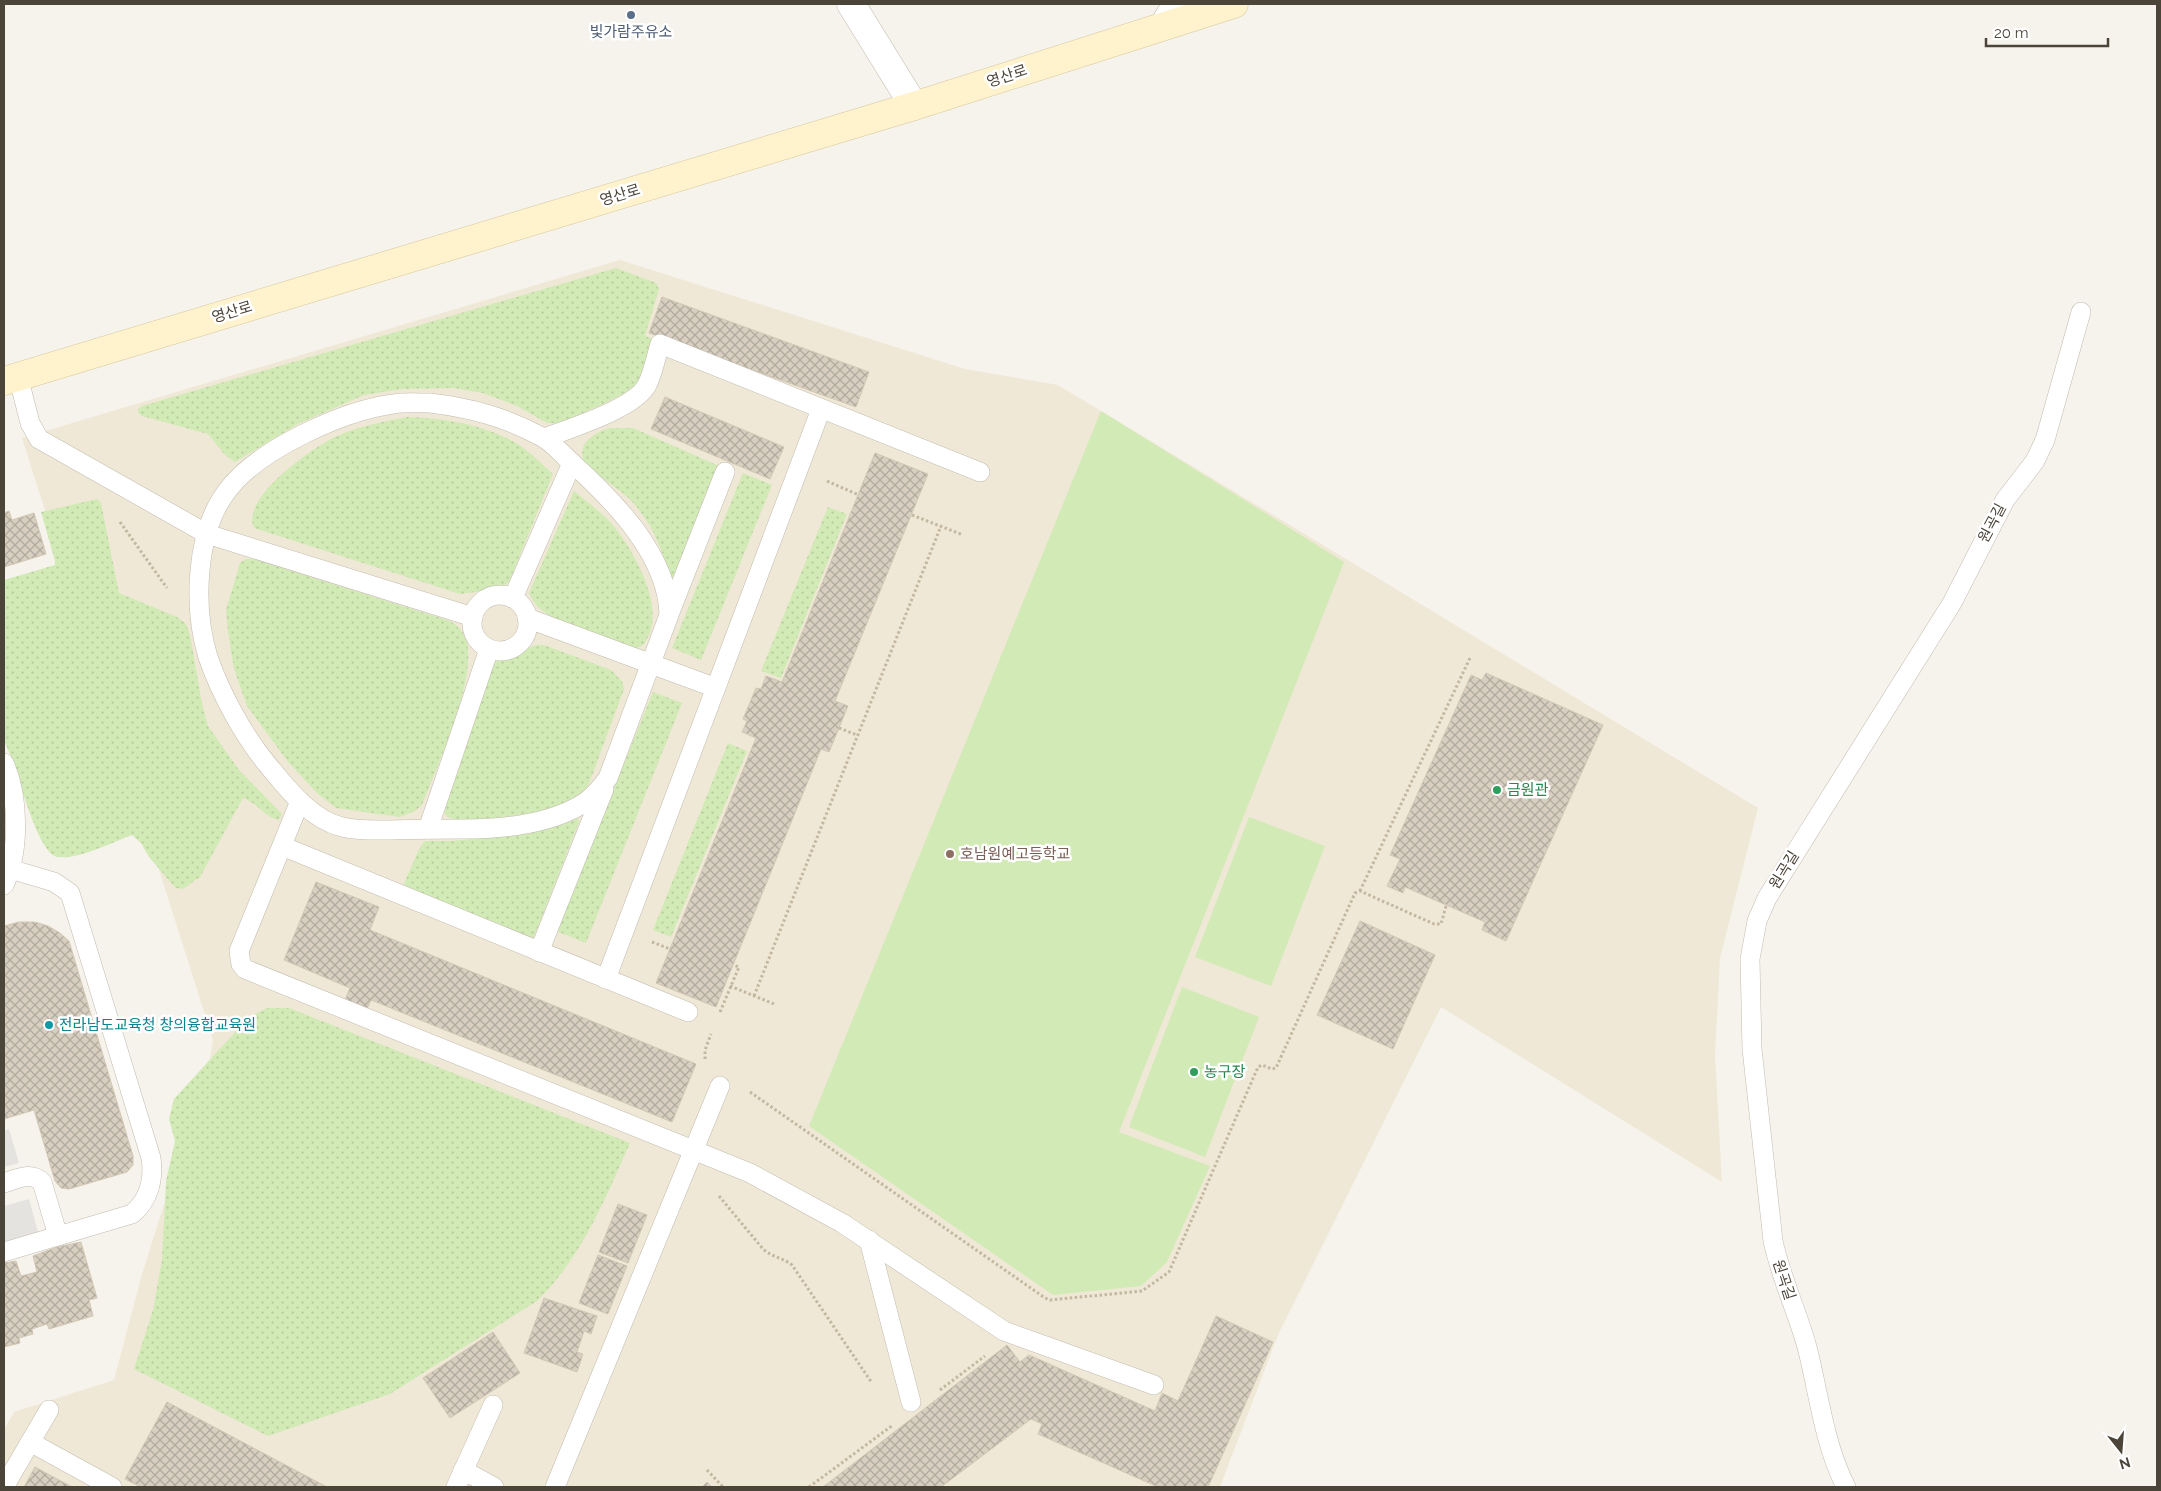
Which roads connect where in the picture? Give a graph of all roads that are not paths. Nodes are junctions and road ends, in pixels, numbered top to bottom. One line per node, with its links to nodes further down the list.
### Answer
1 (851, 4): 4 (street)
2 (1234, 4): 3 (main road, 영산로)
3 (1171, 14): 4 (main road, 영산로)
4 (914, 106): 6 (main road, 영산로)
5 (2080, 312): 45 (lane, 원곡길)
6 (11, 378): 12 (lane)
7 (821, 409): 8 (lane); 11 (lane); 19 (lane)
8 (545, 438): 9 (lane); 12 (lane)
9 (572, 463): 13 (lane); 14 (lane)
10 (725, 472): 14 (lane)
11 (980, 472)
12 (207, 534): 15 (lane); 22 (lane)
13 (513, 598): 15 (lane); 16 (lane)
14 (669, 615): 18 (lane)
15 (473, 617): 17 (lane)
16 (527, 618): 17 (lane); 18 (lane)
17 (489, 649): 23 (lane)
18 (652, 663): 19 (lane); 21 (lane)
19 (716, 688): 27 (lane)
20 (4, 763): 25 (lane)
21 (608, 778): 23 (lane); 26 (lane)
22 (300, 801): 23 (lane); 24 (lane)
23 (428, 829)
24 (282, 846): 26 (lane); 30 (lane)
25 (7, 877): 32 (lane)
26 (539, 952): 27 (lane)
27 (606, 979): 28 (lane)
28 (688, 1012)
29 (720, 1086): 30 (lane)
30 (692, 1155): 33 (lane); 41 (lane)
31 (4, 1183): 32 (lane)
32 (58, 1236): 34 (lane)
33 (869, 1240): 35 (lane); 36 (lane)
34 (4, 1252)
35 (1154, 1385)
36 (911, 1402)
37 (493, 1405): 40 (lane)
38 (49, 1410): 39 (lane)
39 (30, 1442): 42 (lane); 43 (lane)
40 (460, 1479): 44 (lane)
41 (560, 1484)
42 (4, 1487)
43 (112, 1487)
44 (494, 1487)
45 (1846, 1487)

